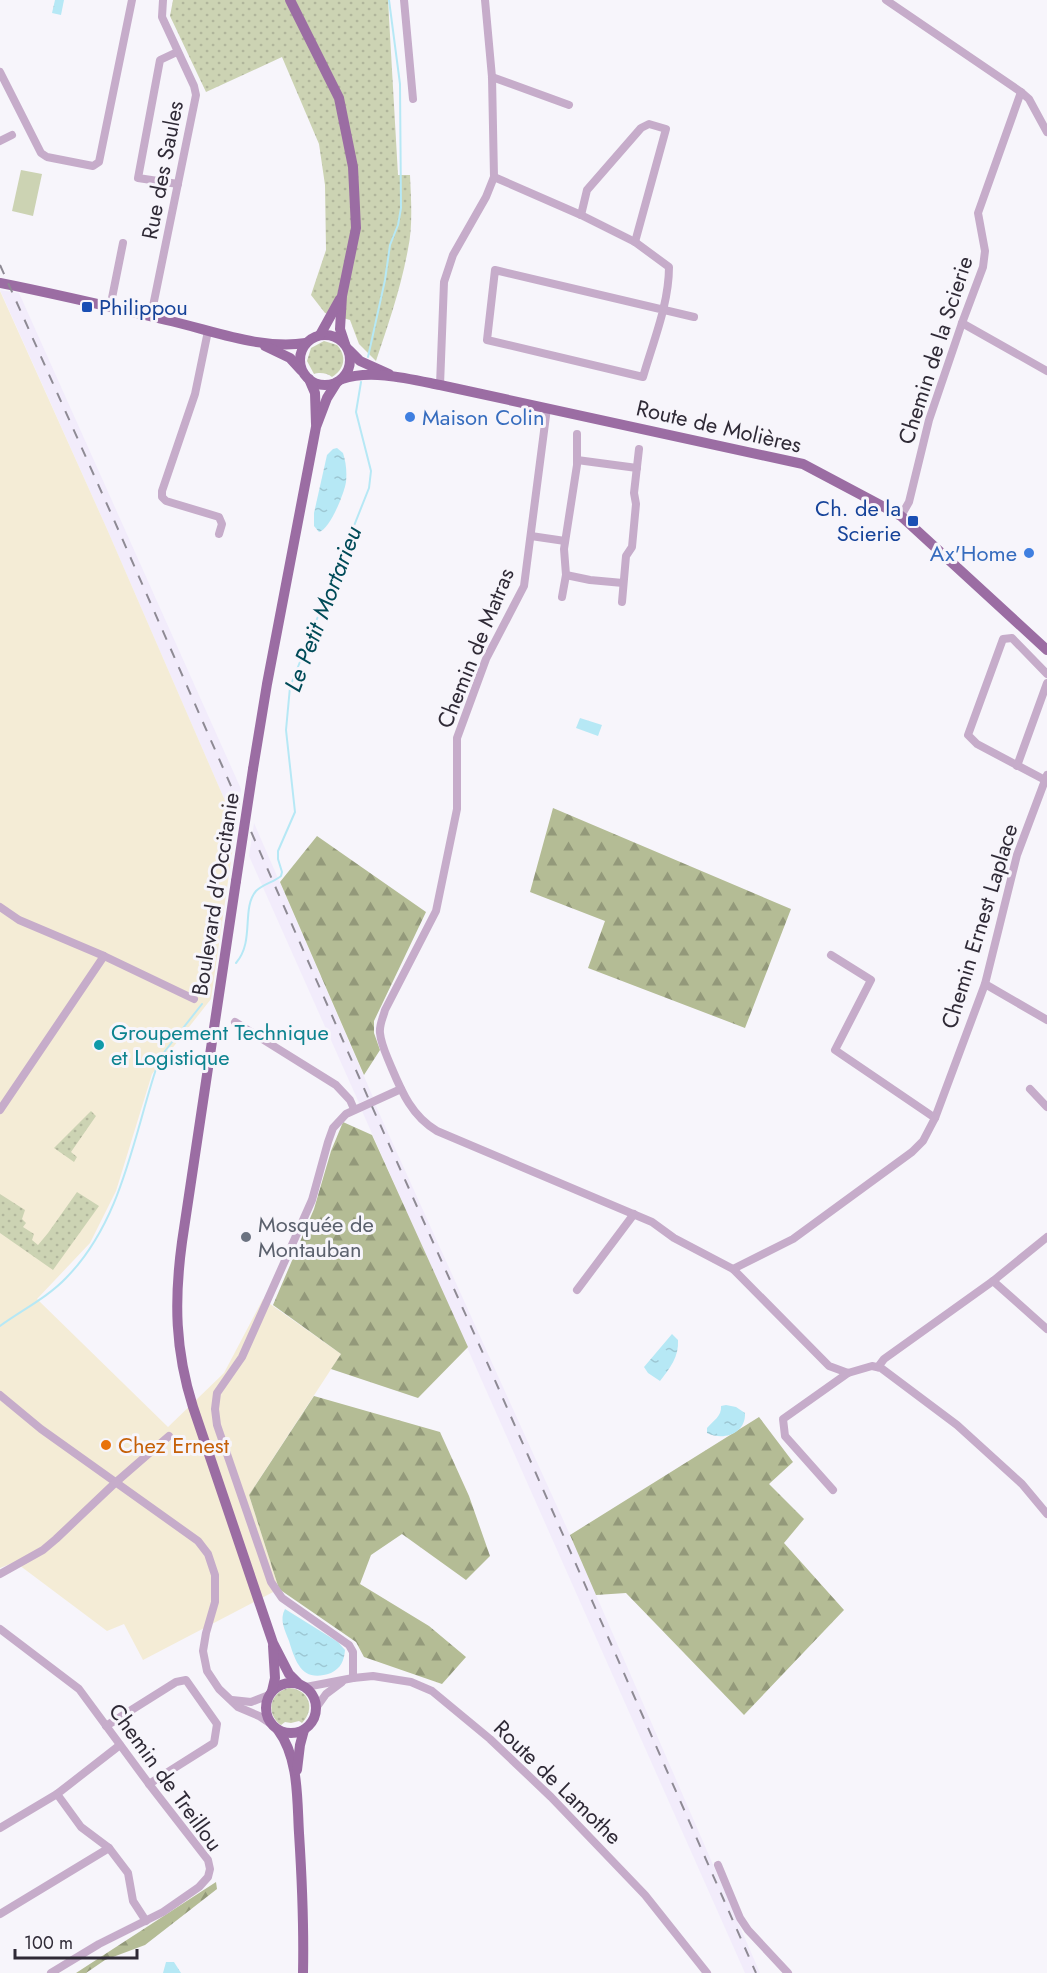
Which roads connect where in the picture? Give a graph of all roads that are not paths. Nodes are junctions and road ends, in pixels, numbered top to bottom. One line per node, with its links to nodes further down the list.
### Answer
1 (132, 0): 8 (street)
2 (163, 0): 7 (street, Rue des Saules)
3 (290, 0): 22 (main road)
4 (404, 0): 11 (street)
5 (485, 0): 9 (street)
6 (886, 0): 10 (street)
7 (177, 52): 17 (street, Rue des Saules); 17 (street)
8 (0, 72)
9 (492, 77): 12 (street); 16 (street)
10 (1021, 92): 13 (street); 27 (street, Chemin de la Scierie)
11 (413, 99)
12 (568, 105)
13 (1047, 132)
14 (12, 135): 15 (street)
15 (0, 141)
16 (494, 177): 18 (street); 38 (street)
17 (178, 184): 25 (street, Rue des Saules)
18 (581, 215): 19 (street); 19 (street)
19 (636, 242): 24 (street)
20 (123, 243): 23 (street)
21 (0, 283): 23 (main road)
22 (342, 296): 29 (main road); 32 (main road)
23 (110, 308): 25 (main road)
24 (662, 309): 24 (street); 26 (street)
25 (151, 316): 28 (main road)
26 (694, 317)
27 (962, 323): 34 (street); 45 (street, Chemin de la Scierie)
28 (208, 330): 30 (main road); 46 (street)
29 (320, 334): 31 (main road); 32 (main road)
30 (253, 341): 31 (main road); 33 (main road)
31 (306, 343): 33 (main road)
32 (347, 346): 35 (main road, Route de Molières); 37 (main road)
33 (302, 370): 36 (main road)
34 (1047, 370)
35 (395, 376): 37 (main road, Route de Molières); 38 (main road, Route de Molières)
36 (309, 380): 37 (main road); 40 (main road, Boulevard d'Occitanie)
37 (339, 381): 40 (main road, Boulevard d'Occitanie)
38 (440, 385): 39 (main road, Route de Molières)
39 (547, 408): 45 (main road, Route de Molières); 47 (street, Chemin de Matras)
40 (316, 427): 86 (main road, Boulevard d'Occitanie, bridge)
41 (577, 434): 43 (street)
42 (639, 449): 44 (street)
43 (577, 460): 44 (street); 48 (street)
44 (637, 468): 50 (street)
45 (901, 516): 53 (main road, Route de Molières)
46 (219, 534)
47 (531, 536): 48 (street); 65 (street, Chemin de Matras)
48 (565, 541): 49 (street)
49 (566, 575): 50 (street); 51 (street)
50 (623, 583): 52 (street)
51 (562, 597)
52 (622, 602)
53 (1047, 650)
54 (1047, 674): 56 (street)
55 (1047, 683): 56 (street)
56 (1017, 766): 57 (street)
57 (1046, 778): 61 (street, Chemin Ernest Laplace)
58 (0, 907): 60 (street)
59 (831, 955): 70 (street)
60 (104, 956): 62 (street); 69 (street)
61 (985, 984): 63 (street); 70 (street, Chemin Ernest Laplace)
62 (194, 999)
63 (1047, 1020)
64 (235, 1022): 68 (street)
65 (401, 1089): 68 (street); 71 (street, Chemin de Matras)
66 (1030, 1089): 67 (street)
67 (1047, 1107)
68 (354, 1109): 87 (street)
69 (0, 1110)
70 (934, 1118): 73 (street, Chemin Ernest Laplace)
71 (634, 1214): 73 (street, Chemin de Matras); 75 (street)
72 (1047, 1237): 74 (street)
73 (734, 1269): 78 (street, Chemin de Matras)
74 (993, 1281): 76 (street); 77 (street)
75 (577, 1290)
76 (1047, 1329)
77 (878, 1367): 78 (street); 83 (street)
78 (848, 1373): 82 (street)
79 (0, 1395): 81 (street)
80 (169, 1436): 81 (street)
81 (115, 1483): 84 (street); 90 (street)
82 (833, 1490)
83 (1047, 1514)
84 (0, 1574)
85 (0, 1629): 92 (street, Chemin de Treillou)
86 (273, 1643): 88 (main road, Boulevard d'Occitanie); 89 (main road, Boulevard d'Occitanie)
87 (350, 1678): 88 (street, Route de Lamothe); 91 (street); 106 (street, Route de Lamothe)
88 (302, 1685): 89 (main road); 91 (main road)
89 (270, 1693): 90 (street); 93 (main road)
90 (232, 1700): 93 (street)
91 (316, 1708): 94 (main road)
92 (106, 1726): 95 (street, Chemin de Treillou); 97 (street)
93 (274, 1727): 94 (main road); 96 (main road)
94 (304, 1730): 96 (main road)
95 (120, 1745): 97 (street, Chemin de Treillou); 98 (street)
96 (296, 1782): 105 (main road)
97 (149, 1784): 103 (street, Chemin de Treillou)
98 (57, 1794): 99 (street); 100 (street)
99 (0, 1828)
100 (110, 1848): 102 (street); 103 (street)
101 (718, 1865): 107 (street)
102 (0, 1914)
103 (146, 1921): 104 (street, Chemin de Treillou)
104 (51, 1973)
105 (303, 1973)
106 (707, 1973)
107 (788, 1973)

